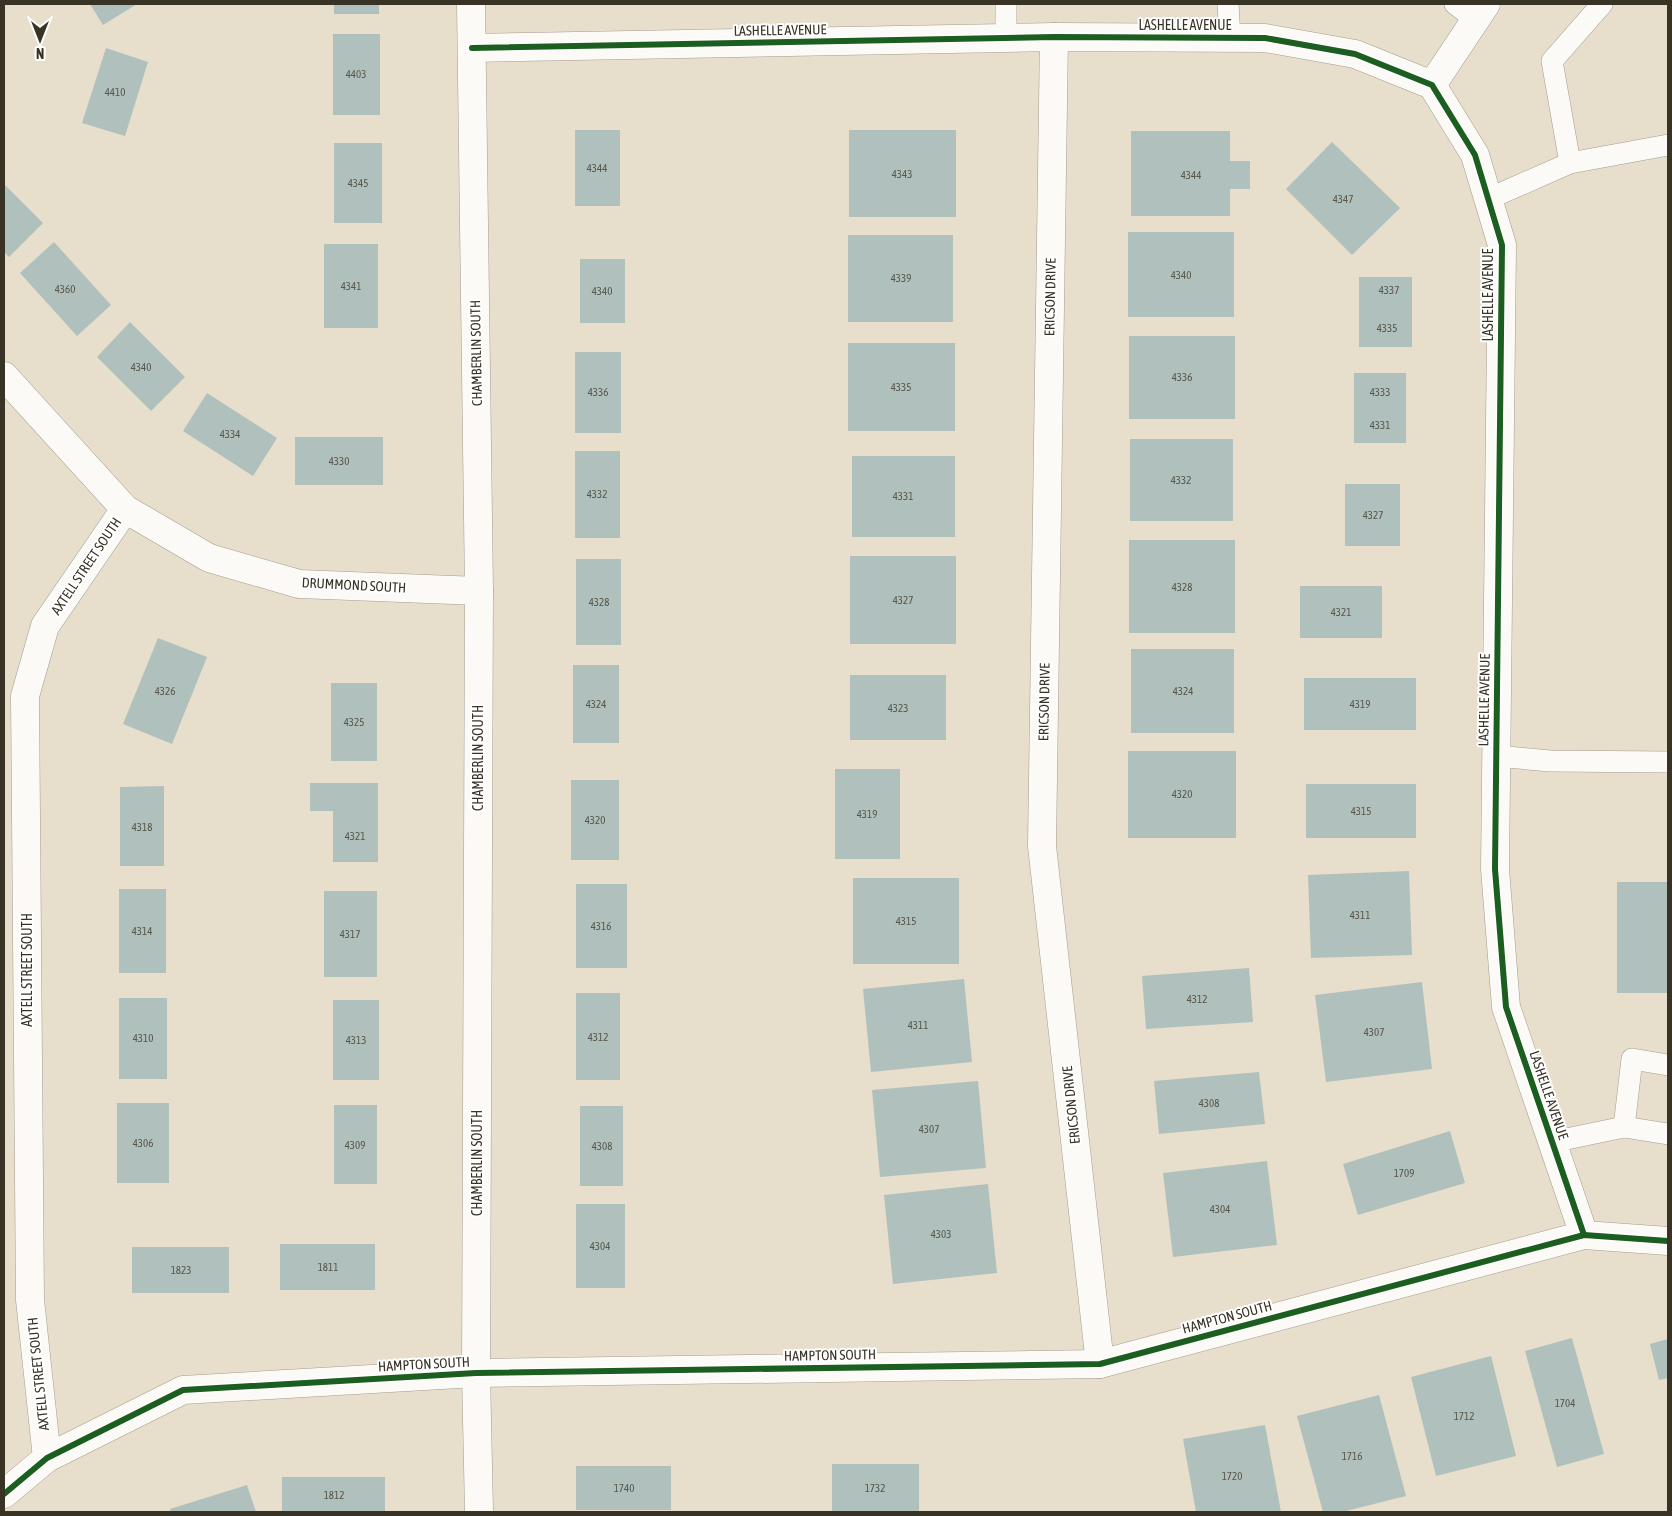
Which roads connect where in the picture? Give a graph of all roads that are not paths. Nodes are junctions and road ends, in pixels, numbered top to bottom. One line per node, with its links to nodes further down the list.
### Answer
1 (471, 4): 9 (street, CHAMBERLIN SOUTH)
2 (1006, 4): 7 (lane)
3 (1228, 4): 8 (lane)
4 (1602, 4): 12 (lane)
5 (1472, 9): 10 (street)
6 (1054, 37): 7 (street, LASHELLE AVENUE); 8 (street, LASHELLE AVENUE); 25 (street, ERICSON DRIVE)
7 (1006, 38): 9 (street, LASHELLE AVENUE)
8 (1230, 38): 10 (street, LASHELLE AVENUE)
9 (472, 48): 16 (street, CHAMBERLIN SOUTH)
10 (1432, 86): 13 (street, LASHELLE AVENUE)
11 (1668, 145): 12 (lane)
12 (1570, 162): 13 (lane)
13 (1488, 199): 17 (street, LASHELLE AVENUE)
14 (4, 376): 15 (street, DRUMMOND SOUTH)
15 (125, 509): 16 (street, DRUMMOND SOUTH); 27 (street, AXTELL STREET SOUTH)
16 (479, 590): 26 (street, CHAMBERLIN SOUTH)
17 (1496, 756): 18 (lane); 22 (street, LASHELLE AVENUE)
18 (1668, 762)
19 (1668, 1065): 20 (lane)
20 (1624, 1127): 21 (lane); 22 (lane)
21 (1668, 1134)
22 (1552, 1142): 23 (street, LASHELLE AVENUE)
23 (1584, 1235): 24 (street, HAMPTON SOUTH); 25 (street, HAMPTON SOUTH)
24 (1668, 1241)
25 (1100, 1364): 26 (street, HAMPTON SOUTH)
26 (476, 1373): 27 (street, HAMPTON SOUTH); 29 (street, CHAMBERLIN SOUTH)
27 (47, 1458): 28 (street, HAMPTON SOUTH)
28 (4, 1494)
29 (479, 1512)

